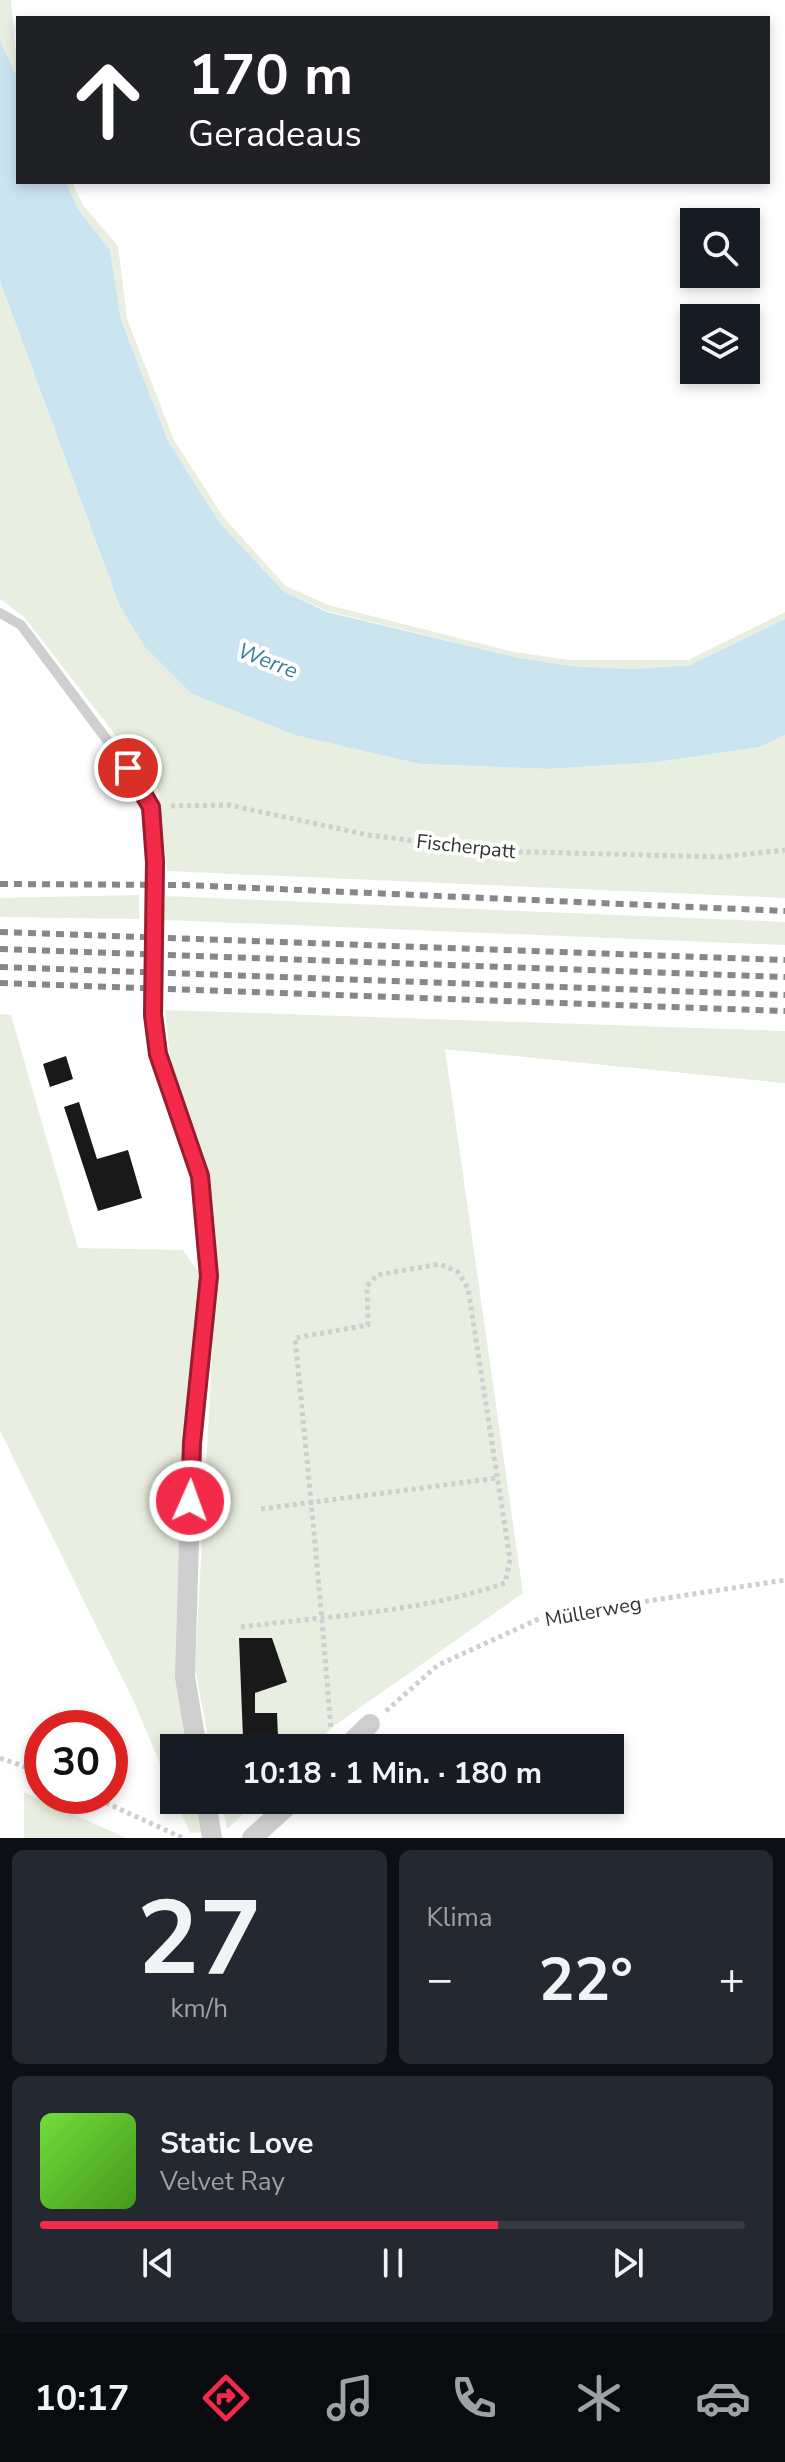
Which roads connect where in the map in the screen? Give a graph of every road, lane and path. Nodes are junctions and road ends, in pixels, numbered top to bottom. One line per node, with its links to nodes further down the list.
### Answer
1 (0, 613): 2 (lane)
2 (151, 807): 3 (path, Fischerpatt); 11 (street)
3 (785, 850)
4 (498, 1478): 5 (path); 5 (path); 8 (path)
5 (312, 1503): 6 (path); 8 (path)
6 (261, 1509)
7 (785, 1580): 10 (path, Müllerweg)
8 (322, 1617): 9 (path); 12 (path)
9 (241, 1627)
10 (370, 1724): 13 (street)
11 (195, 1734)
12 (337, 1734)
13 (353, 1734)
14 (0, 1758): 15 (path)
15 (24, 1767)
16 (128, 1813): 19 (path)
17 (208, 1814): 20 (street)
18 (279, 1814): 21 (street)
19 (183, 1838)
20 (212, 1838)
21 (252, 1838)

